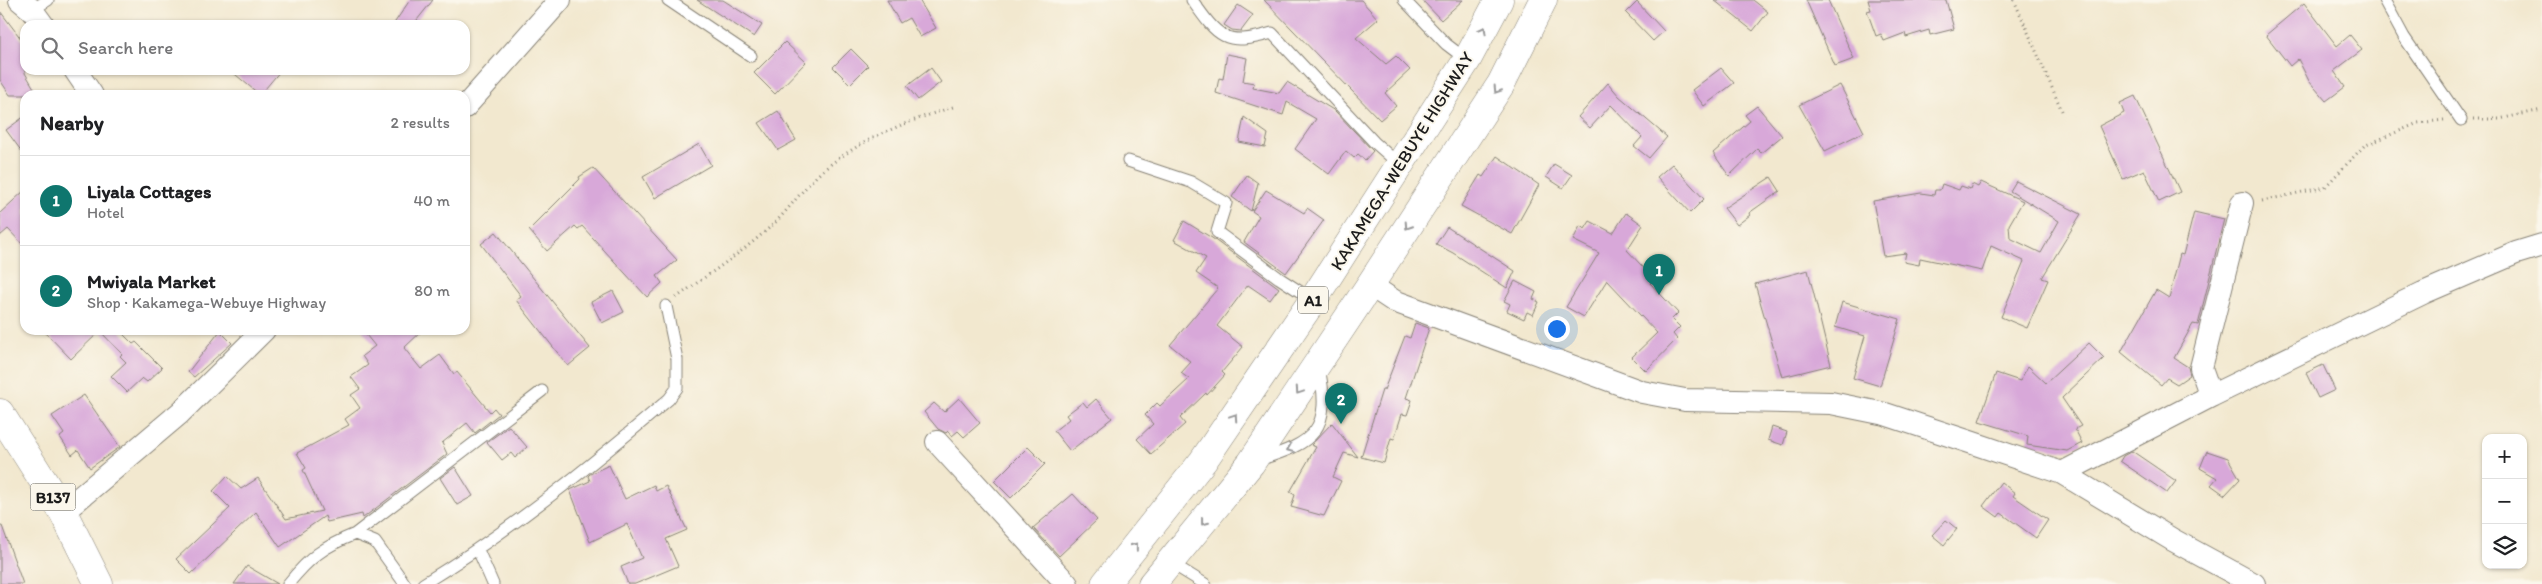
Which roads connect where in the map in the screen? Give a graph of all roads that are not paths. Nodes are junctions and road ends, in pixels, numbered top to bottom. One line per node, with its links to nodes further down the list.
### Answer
1 (560, 0): 12 (street)
2 (668, 0): 8 (lane)
3 (1192, 0): 15 (lane)
4 (1404, 0): 9 (lane)
5 (1499, 0): 9 (main road, KAKAMEGA-WEBUYE HIGHWAY / A1, one-way to 5)
6 (1543, 0): 18 (main road, A1, one-way to 18)
7 (2384, 0): 13 (lane)
8 (751, 56)
9 (1466, 60): 15 (main road, KAKAMEGA-WEBUYE HIGHWAY / A1)
10 (78, 75): 11 (street)
11 (89, 90)
12 (470, 101)
13 (2461, 120)
14 (1128, 161): 19 (lane)
15 (1401, 166): 19 (main road, KAKAMEGA-WEBUYE HIGHWAY / A1)
16 (2242, 203): 24 (street)
17 (2542, 245): 24 (street)
18 (1370, 285): 22 (main road, A1); 28 (street)
19 (1313, 300): 39 (main road, KAKAMEGA-WEBUYE HIGHWAY / A1, one-way to 19)
20 (666, 306): 31 (lane)
21 (259, 335): 29 (street)
22 (1318, 363): 27 (main road, A1, one-way to 27); 27 (lane, one-way to 27)
23 (542, 391): 30 (lane)
24 (2211, 396): 28 (street)
25 (0, 413): 29 (main road, B137)
26 (936, 442): 38 (street)
27 (1251, 462): 32 (main road, A1, one-way to 32)
28 (2062, 472): 42 (street)
29 (63, 512): 33 (main road, B137)
30 (355, 534): 34 (lane); 35 (lane)
31 (478, 550): 36 (lane); 37 (lane)
32 (1171, 563): 40 (main road, A1); 41 (lane)
33 (99, 584)
34 (288, 584)
35 (405, 584)
36 (423, 584)
37 (493, 584)
38 (1067, 584)
39 (1105, 584)
40 (1152, 584)
41 (1205, 584)
42 (2254, 584)

